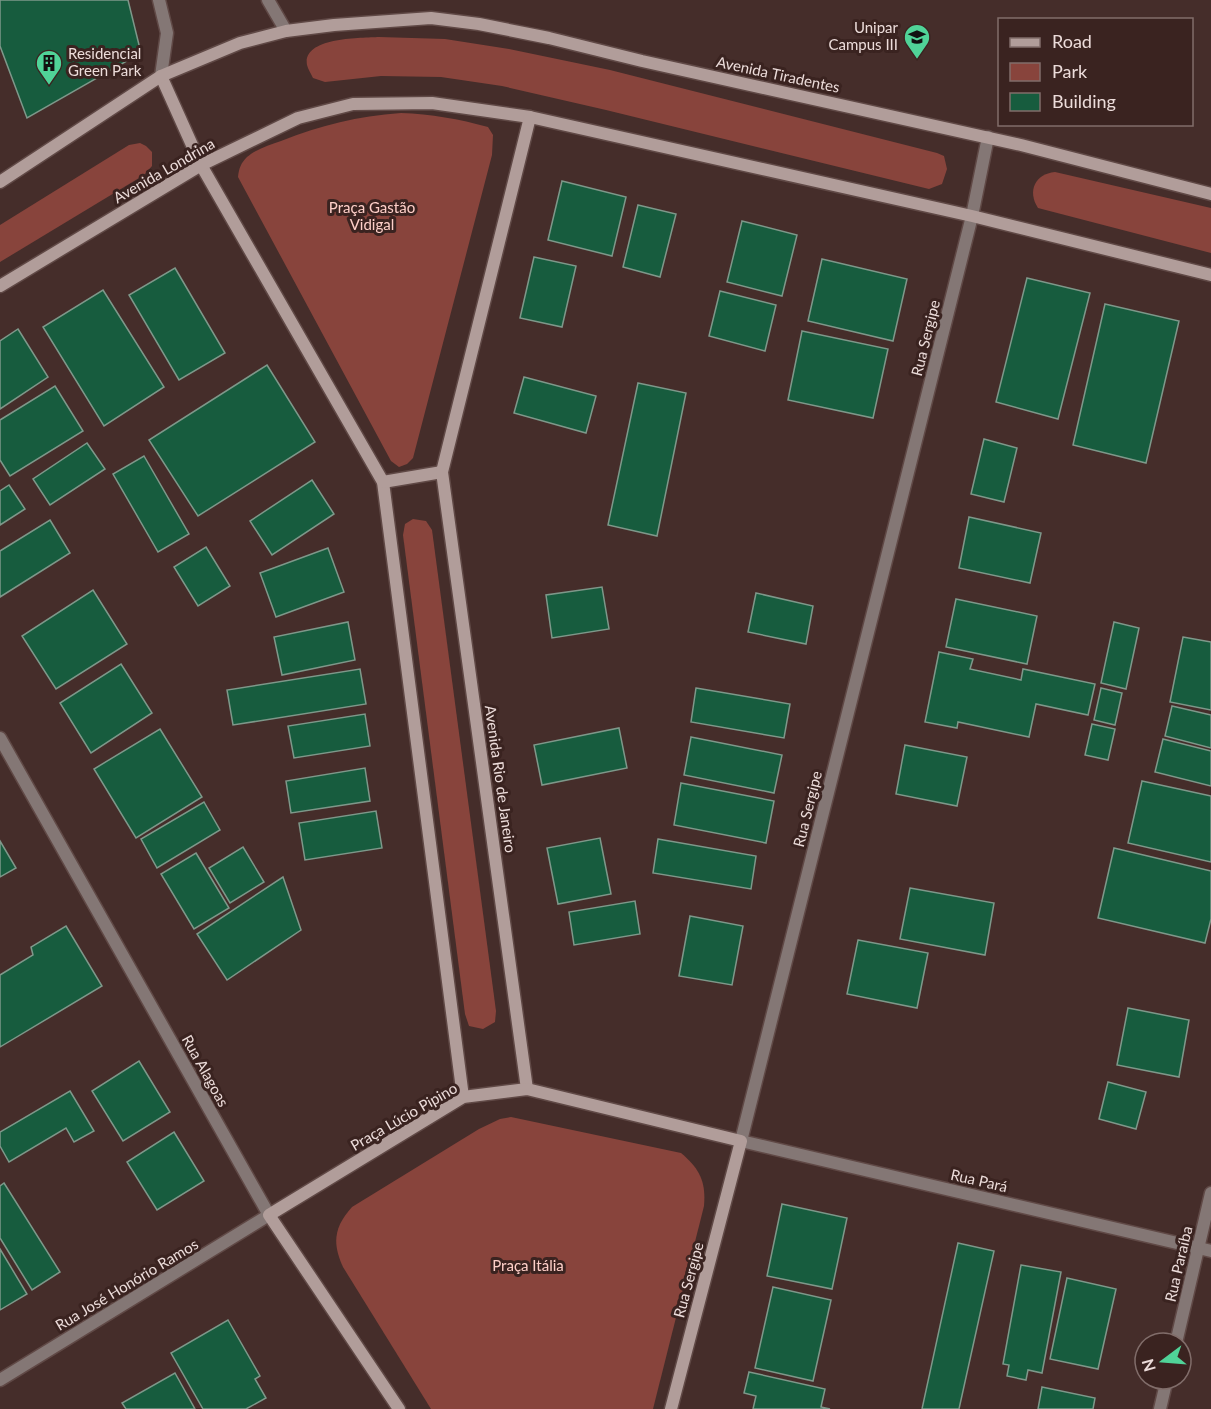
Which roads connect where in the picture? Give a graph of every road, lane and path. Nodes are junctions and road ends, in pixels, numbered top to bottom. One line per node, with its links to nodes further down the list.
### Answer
1 (159, 0): 4 (street)
2 (268, 0): 3 (street)
3 (286, 31): 4 (street); 6 (street, Avenida Tiradentes)
4 (161, 76): 7 (street); 8 (street)
5 (530, 117): 7 (street, Avenida Londrina); 10 (street); 13 (street)
6 (988, 137): 9 (street, Avenida Tiradentes); 10 (street, Rua Sergipe)
7 (201, 165): 12 (street, Avenida Londrina); 14 (street)
8 (0, 182)
9 (1211, 194)
10 (972, 216): 11 (street); 18 (street, Rua Sergipe)
11 (1211, 275)
12 (0, 286)
13 (442, 472): 14 (street); 16 (street, Avenida Rio de Janeiro)
14 (383, 482): 17 (street)
15 (0, 738): 20 (street, Rua Alagoas)
16 (527, 1089): 17 (street, Praça Lúcio Pipino); 18 (street, Praça Lúcio Pipino)
17 (464, 1096): 20 (street, Praça Lúcio Pipino)
18 (741, 1141): 21 (street, Rua Pará); 27 (street, Rua Sergipe)
19 (1211, 1192): 21 (street, Rua Paraíba)
20 (269, 1215): 24 (street, Rua José Honório Ramos); 26 (street, Rua Alagoas)
21 (1198, 1248): 22 (street, Rua Pará); 23 (street, Rua Paraíba)
22 (1211, 1251)
23 (1179, 1331)
24 (0, 1380)
25 (1164, 1391): 28 (street)
26 (399, 1409)
27 (671, 1409)
28 (1160, 1409)

